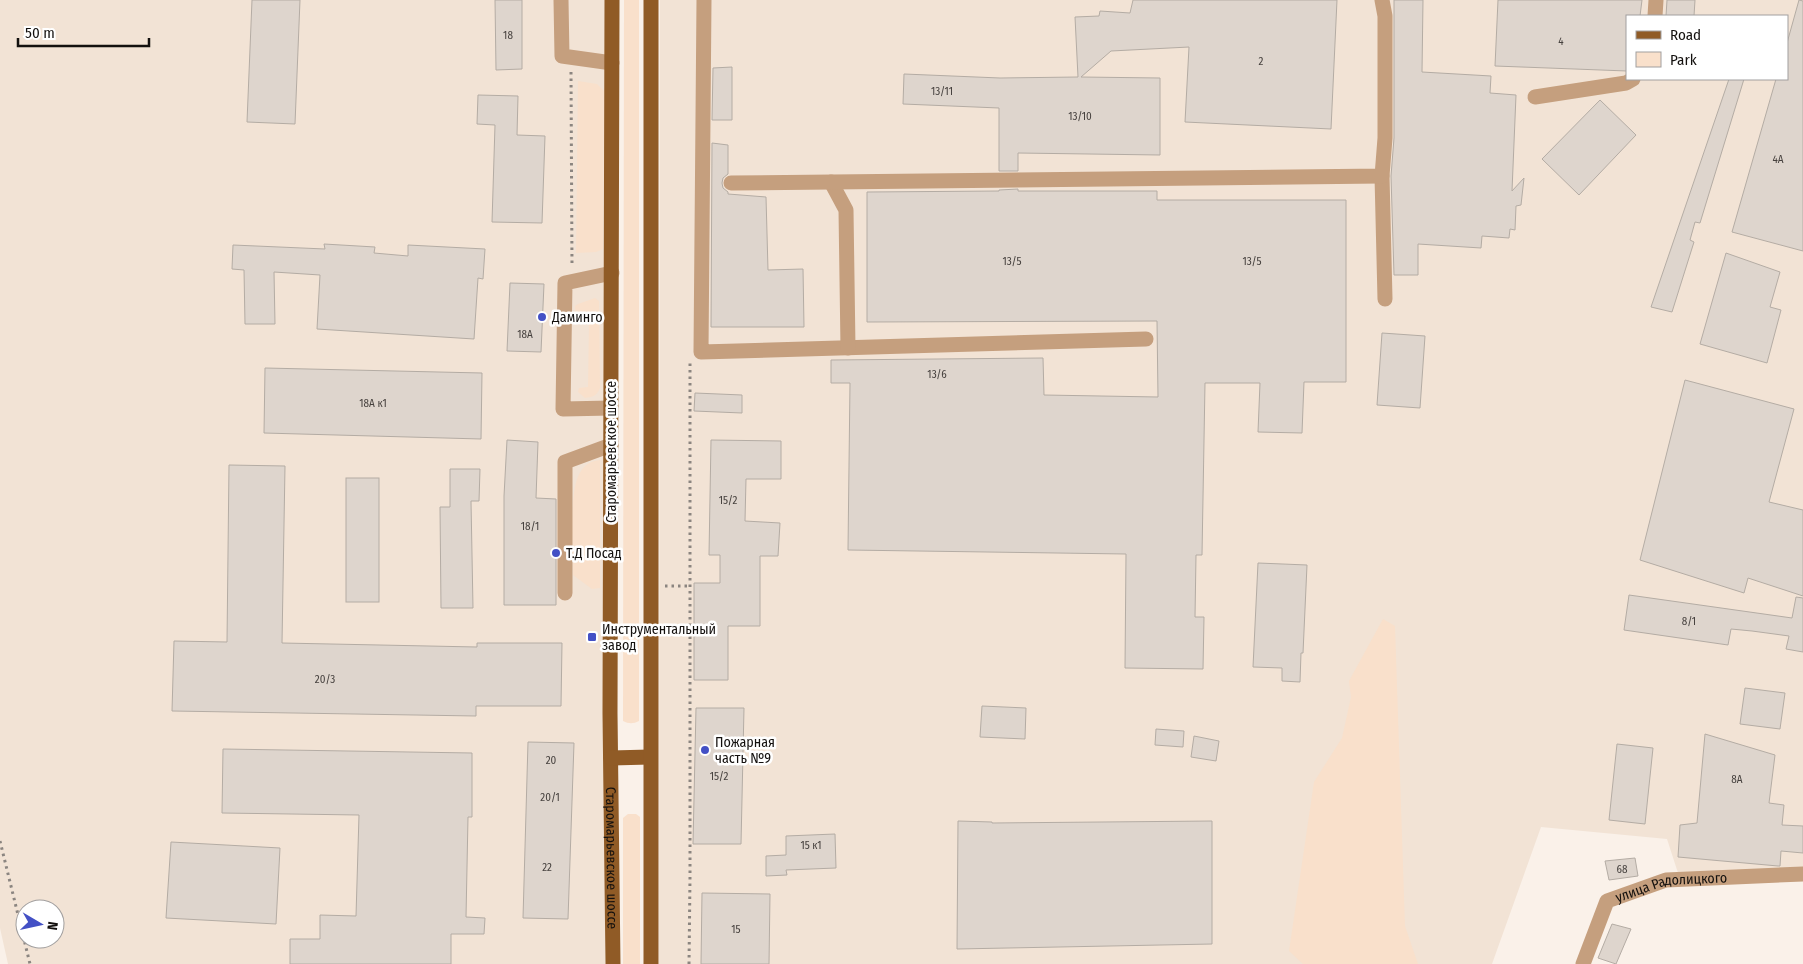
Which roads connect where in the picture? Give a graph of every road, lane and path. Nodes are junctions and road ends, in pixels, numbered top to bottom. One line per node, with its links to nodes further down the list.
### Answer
1 (561, 0): 8 (street)
2 (612, 0): 9 (main road, Старомарьевское шоссе)
3 (651, 0): 24 (main road)
4 (704, 0): 19 (street)
5 (1382, 0): 12 (street)
6 (1656, 0): 7 (street)
7 (1655, 15)
8 (571, 58): 9 (street); 16 (path)
9 (612, 64): 15 (main road, Старомарьевское шоссе)
10 (1631, 80): 11 (street)
11 (1534, 97)
12 (1382, 176): 13 (street); 17 (street)
13 (831, 182): 14 (street); 19 (street)
14 (731, 183)
15 (612, 273): 16 (street); 21 (main road, Старомарьевское шоссе)
16 (572, 282): 21 (street)
17 (1385, 299)
18 (1146, 339): 19 (street)
19 (848, 348)
20 (690, 355): 31 (path)
21 (611, 408): 22 (main road, Старомарьевское шоссе)
22 (611, 444): 23 (street); 25 (main road, Старомарьевское шоссе)
23 (565, 593)
24 (650, 757): 25 (main road); 30 (main road)
25 (610, 758): 29 (main road, Старомарьевское шоссе)
26 (0, 841): 28 (path)
27 (1803, 874): 32 (street, улица Радолицкого)
28 (30, 964)
29 (613, 964)
30 (651, 964)
31 (688, 964)
32 (1583, 964)

